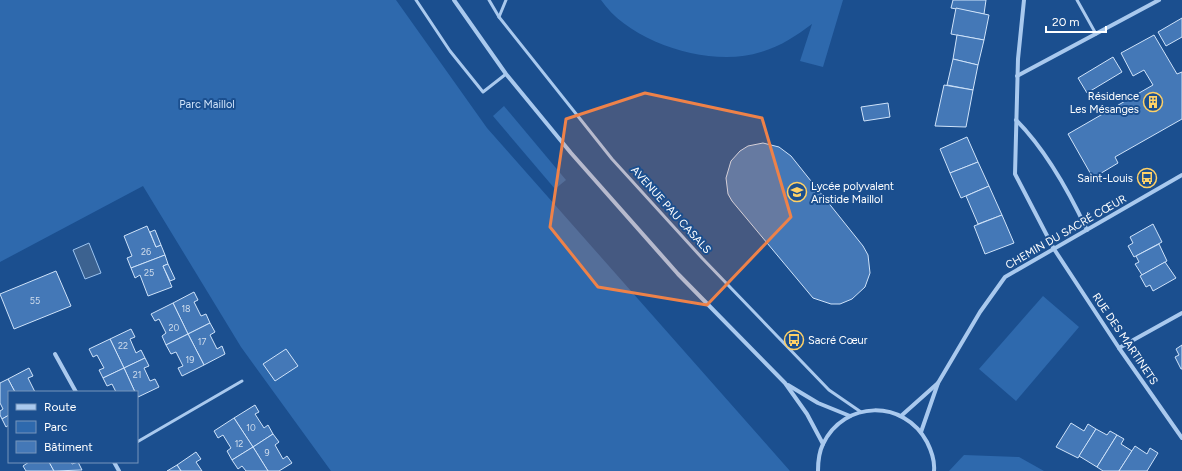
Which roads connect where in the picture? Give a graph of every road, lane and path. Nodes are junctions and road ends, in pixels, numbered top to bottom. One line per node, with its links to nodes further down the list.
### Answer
1 (416, 0): 10 (lane)
2 (454, 0): 10 (street)
3 (488, 0): 8 (lane, AVENUE PAU CASALS)
4 (506, 0): 8 (lane)
5 (1024, 0): 11 (street, RUE DES MARTINETS)
6 (1077, 0): 9 (lane)
7 (1159, 0): 9 (street)
8 (499, 17): 23 (lane, AVENUE PAU CASALS)
9 (1096, 34): 11 (street)
10 (506, 74): 20 (street)
11 (1017, 76): 12 (street, RUE DES MARTINETS)
12 (1016, 120): 14 (street); 15 (street, RUE DES MARTINETS)
13 (1182, 175): 14 (street, CHEMIN DU SACRÉ CŒUR)
14 (1087, 230): 15 (street, CHEMIN DU SACRÉ CŒUR)
15 (1054, 249): 17 (street, RUE DES MARTINETS); 21 (street, CHEMIN DU SACRÉ CŒUR)
16 (1182, 314): 17 (street)
17 (1120, 348): 27 (street, RUE DES MARTINETS)
18 (55, 354): 22 (street)
19 (242, 381): 28 (lane)
20 (785, 383): 24 (street); 29 (street)
21 (938, 383): 25 (street, CHEMIN DU SACRÉ CŒUR); 26 (street, CHEMIN DU SACRÉ CŒUR)
22 (75, 391)
23 (861, 412): 24 (street); 25 (street)
24 (850, 416): 29 (street)
25 (901, 416): 26 (street)
26 (921, 432): 31 (street)
27 (1182, 438)
28 (138, 441)
29 (823, 444): 30 (street)
30 (818, 471)
31 (934, 471)

